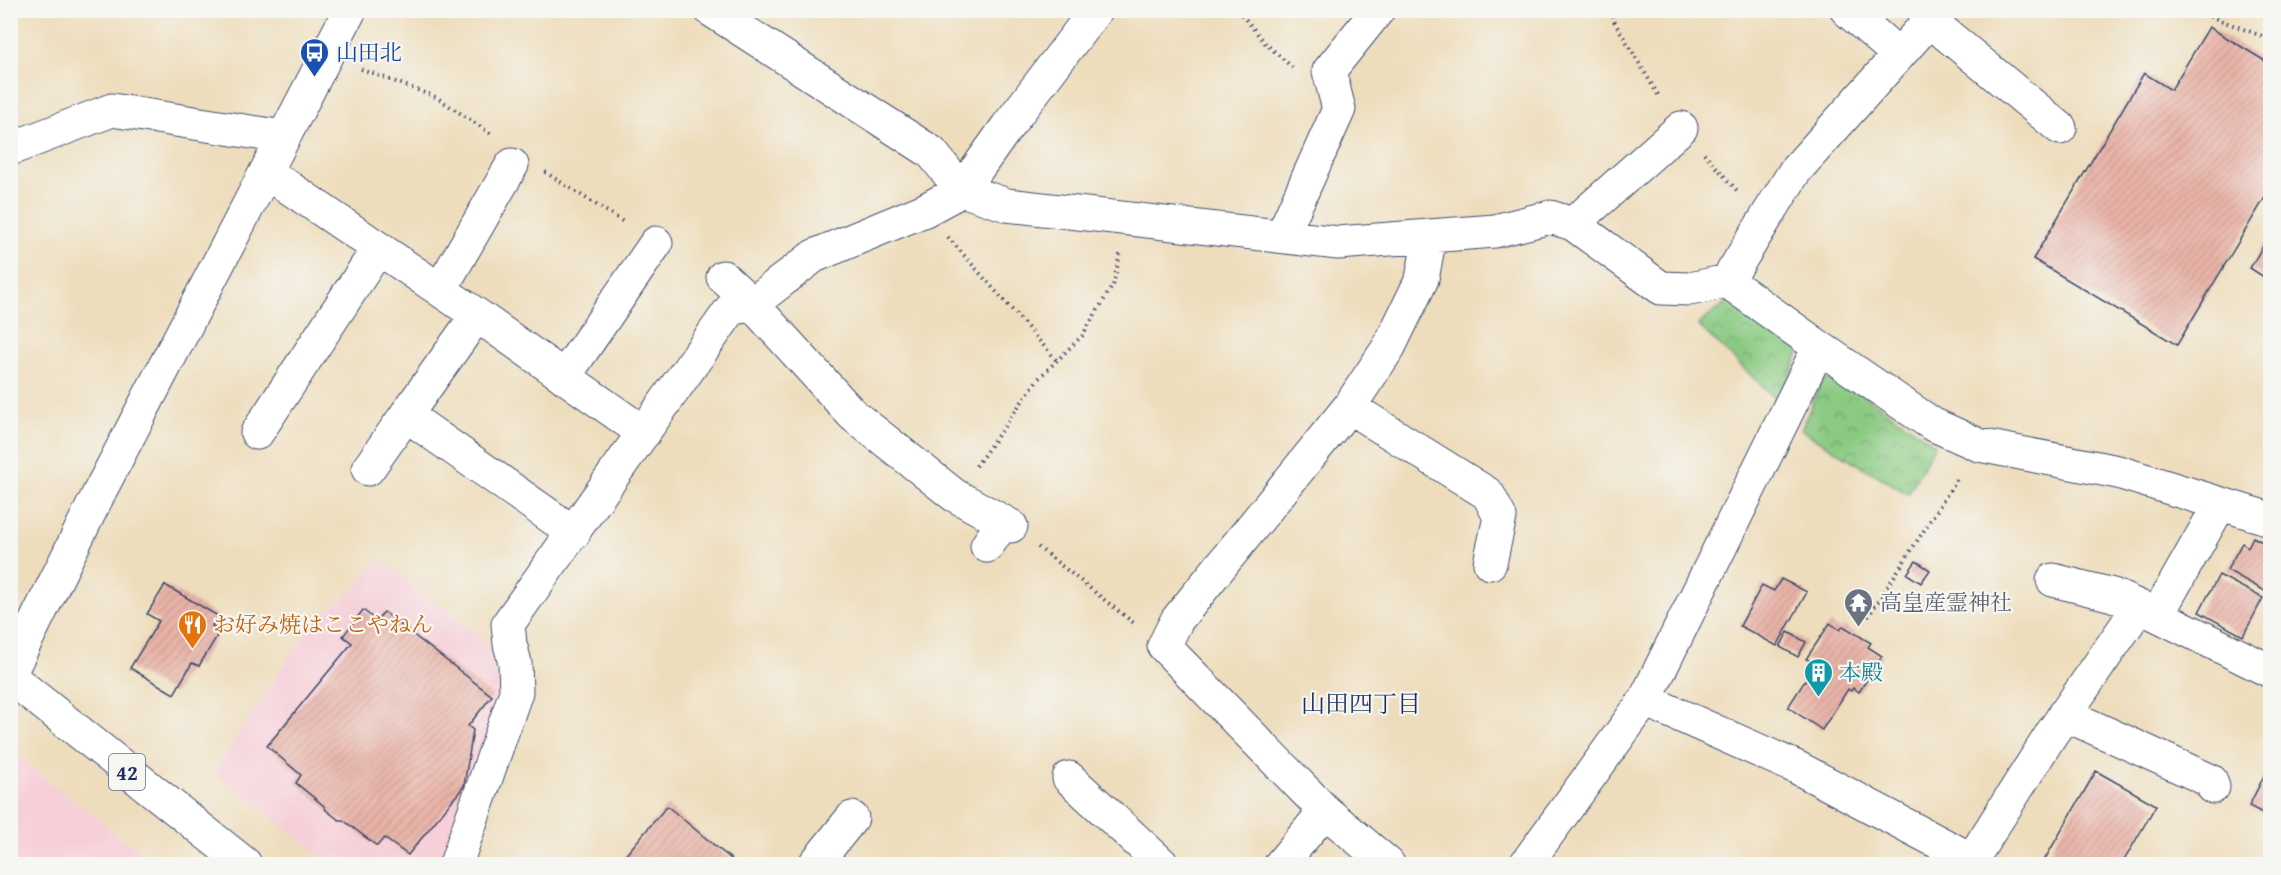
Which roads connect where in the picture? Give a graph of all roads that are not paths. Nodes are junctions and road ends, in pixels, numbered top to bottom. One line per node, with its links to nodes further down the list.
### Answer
1 (350, 10): 10 (street)
2 (711, 10): 14 (street)
3 (1096, 10): 14 (street)
4 (1378, 10): 16 (street)
5 (1847, 10): 7 (street)
6 (1934, 16): 7 (street); 9 (street)
7 (1899, 55): 21 (street)
8 (1681, 128): 15 (street)
9 (2060, 128)
10 (283, 137): 11 (street); 13 (street)
11 (10, 149)
12 (512, 165): 22 (street)
13 (266, 172): 19 (street); 40 (street)
14 (962, 190): 16 (street); 23 (street)
15 (1573, 224): 17 (street); 21 (street)
16 (1282, 236): 17 (street)
17 (1430, 236): 27 (street)
18 (656, 243): 26 (street)
19 (378, 249): 22 (street); 29 (street)
20 (723, 277): 23 (street)
21 (1727, 281): 25 (street)
22 (440, 290): 24 (street)
23 (752, 304): 30 (street); 34 (street)
24 (477, 315): 26 (street); 28 (street)
25 (1819, 347): 32 (street); 41 (street)
26 (564, 377): 30 (street)
27 (1349, 407): 36 (street); 45 (street)
28 (406, 415): 31 (street); 35 (street)
29 (257, 433)
30 (644, 433): 35 (street)
31 (368, 469)
32 (2220, 504): 33 (street); 38 (street)
33 (2271, 519)
34 (1000, 531)
35 (574, 533): 49 (street)
36 (1490, 563)
37 (2053, 580): 38 (street)
38 (2148, 611): 39 (street); 42 (street)
39 (2271, 671)
40 (10, 675): 48 (street, 42)
41 (1645, 700): 47 (street); 54 (street)
42 (2064, 714): 44 (street); 47 (street)
43 (1069, 778): 51 (street)
44 (2213, 787)
45 (1325, 811): 52 (street); 53 (street)
46 (852, 818): 50 (street)
47 (1970, 862)
48 (245, 864)
49 (456, 864)
50 (815, 864)
51 (1161, 864)
52 (1281, 864)
53 (1388, 864)
54 (1526, 864)

